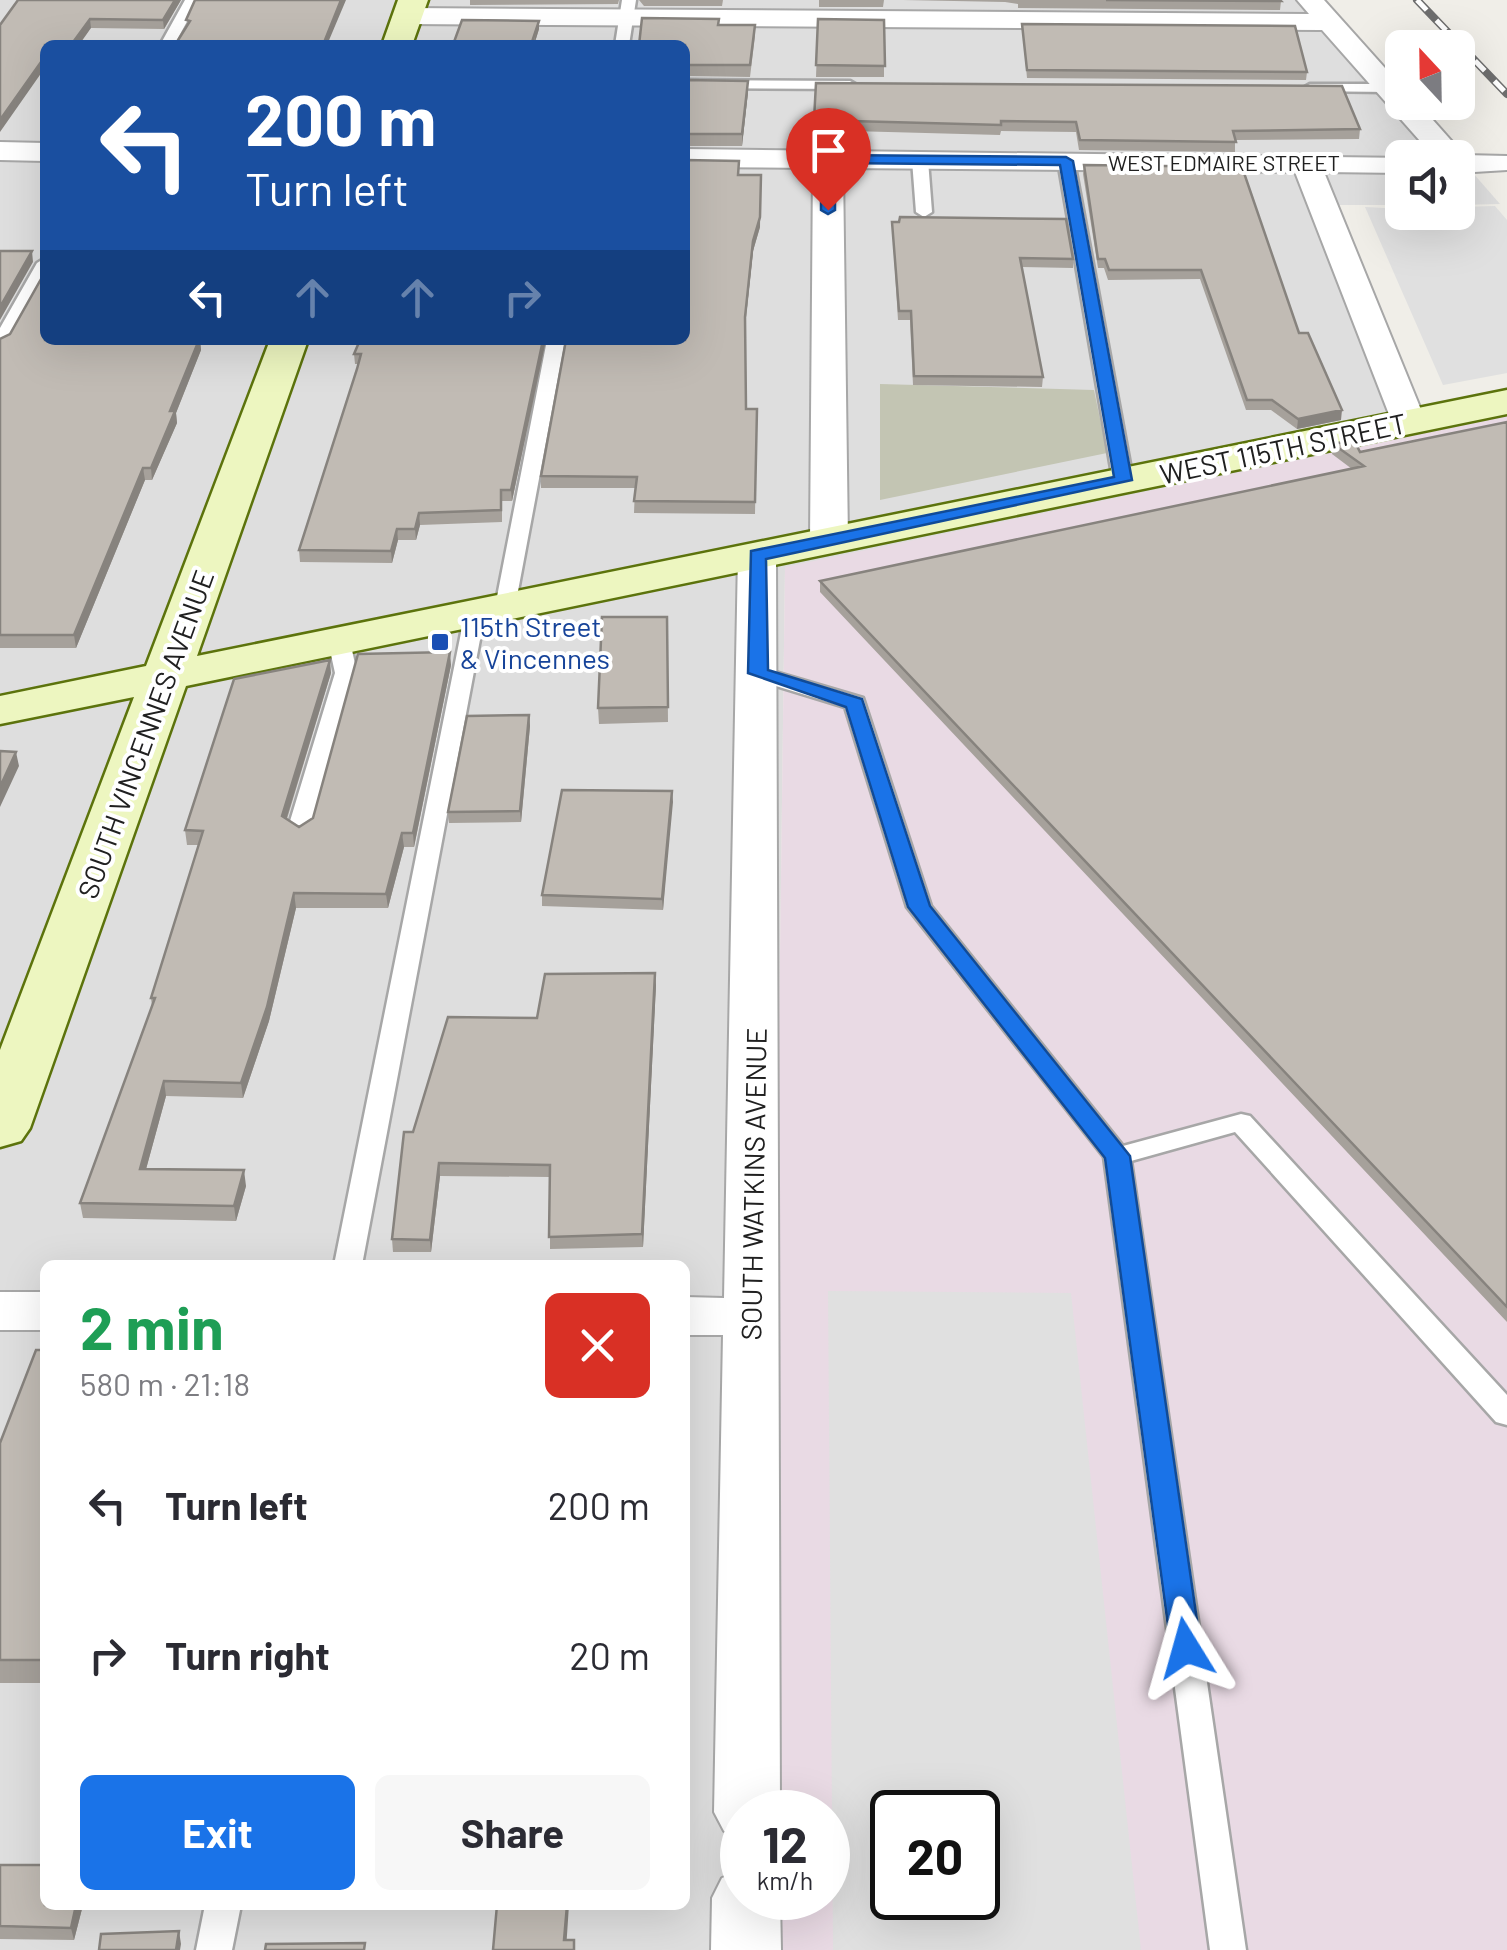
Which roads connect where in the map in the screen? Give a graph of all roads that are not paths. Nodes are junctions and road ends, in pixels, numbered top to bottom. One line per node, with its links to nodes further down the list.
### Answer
1 (192, 0): 6 (lane)
2 (1310, 0): 5 (street)
3 (410, 8): 4 (street); 7 (street)
4 (628, 9): 5 (street); 8 (lane)
5 (1329, 22): 11 (street)
6 (170, 40)
7 (399, 40)
8 (623, 40)
9 (690, 84): 10 (lane)
10 (864, 85)
11 (1385, 86)
12 (1282, 88): 13 (lane)
13 (1385, 88)
14 (1416, 120): 15 (street)
15 (1435, 140)
16 (0, 152): 17 (street)
17 (40, 152)
18 (690, 158): 19 (street, WEST EDMAIRE STREET)
19 (828, 159): 20 (street, WEST EDMAIRE STREET); 34 (street)
20 (920, 160): 21 (street, WEST EDMAIRE STREET); 26 (lane)
21 (1066, 161): 22 (street, WEST EDMAIRE STREET); 33 (lane)
22 (1306, 163): 23 (street, WEST EDMAIRE STREET); 32 (street)
23 (1385, 164)
24 (1475, 165): 25 (street)
25 (1503, 166)
26 (924, 212)
27 (40, 271): 28 (lane)
28 (0, 343)
29 (287, 345): 39 (street, SOUTH VINCENNES AVENUE)
30 (555, 345): 36 (lane)
31 (1507, 402): 32 (street, WEST 115TH STREET)
32 (1409, 422): 33 (street, WEST 115TH STREET)
33 (1123, 480): 34 (street, WEST 115TH STREET)
34 (829, 540): 35 (street, WEST 115TH STREET)
35 (757, 555): 36 (street, WEST 115TH STREET); 38 (street, SOUTH WATKINS AVENUE)
36 (490, 610): 37 (street, WEST 115TH STREET); 44 (lane)
37 (339, 641): 39 (street, WEST 115TH STREET); 41 (lane)
38 (758, 673): 43 (lane); 48 (street, SOUTH WATKINS AVENUE)
39 (166, 676): 40 (street, WEST 115TH STREET); 42 (street, SOUTH VINCENNES AVENUE)
40 (0, 710)
41 (299, 831)
42 (0, 1128)
43 (1118, 1156): 49 (lane); 55 (lane)
44 (349, 1260)
45 (0, 1311): 46 (street)
46 (40, 1311)
47 (690, 1316): 48 (street)
48 (752, 1317): 50 (street, SOUTH WATKINS AVENUE)
49 (1507, 1414)
50 (747, 1790)
51 (222, 1910): 53 (lane)
52 (746, 1920): 54 (street)
53 (214, 1950)
54 (746, 1950)
55 (1228, 1950)

